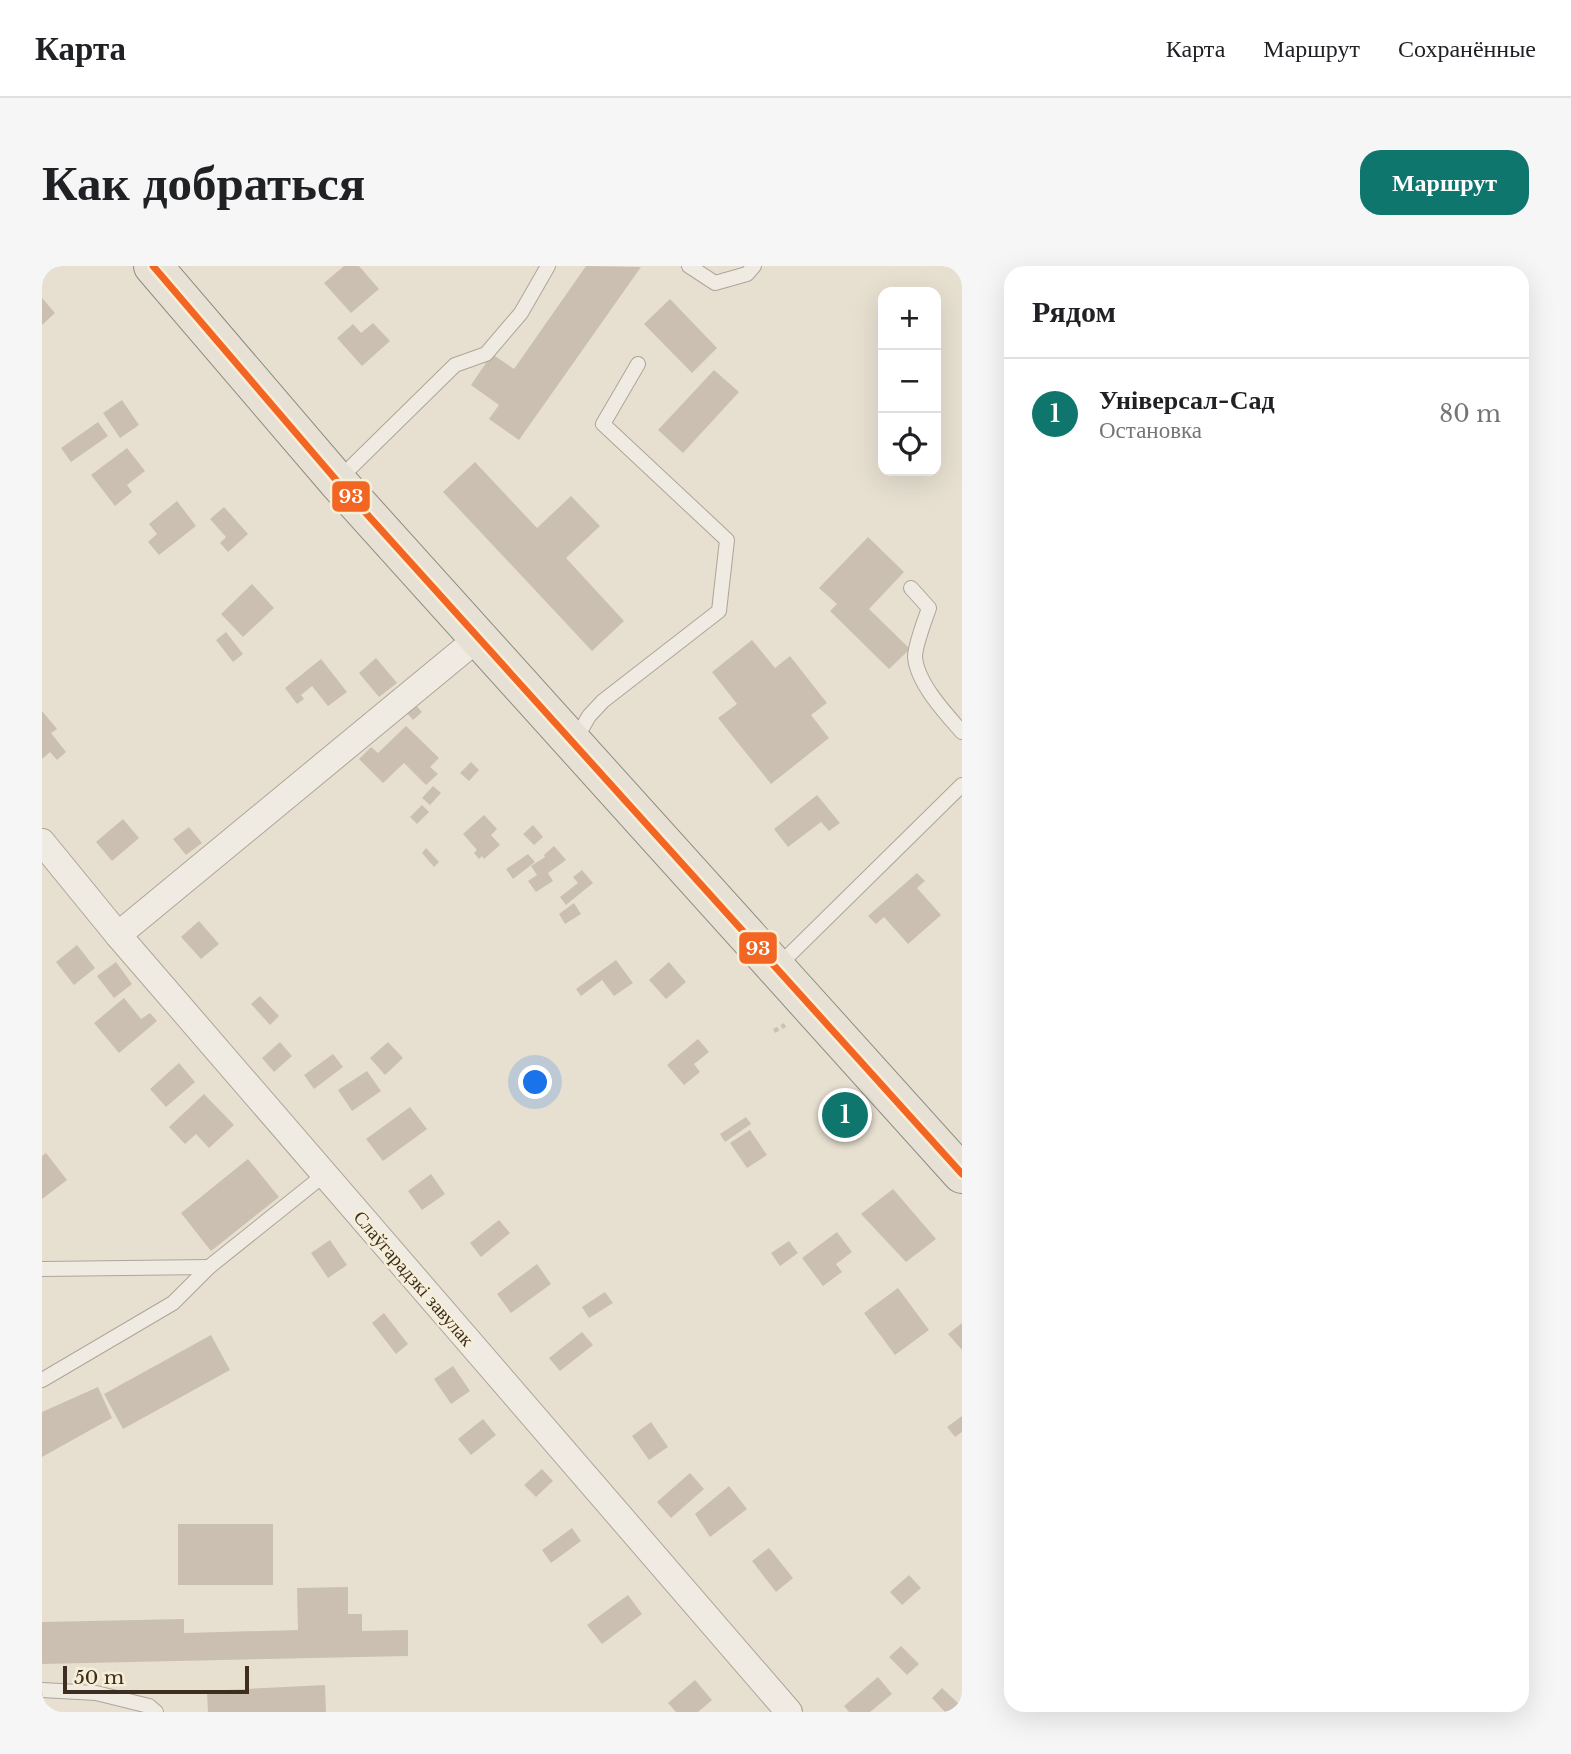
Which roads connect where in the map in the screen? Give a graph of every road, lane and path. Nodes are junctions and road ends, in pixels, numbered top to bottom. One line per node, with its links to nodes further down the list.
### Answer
1 (153, 266): 6 (main road)
2 (548, 266): 6 (lane)
3 (688, 266): 4 (lane)
4 (754, 266)
5 (638, 364): 10 (lane)
6 (337, 481): 8 (main road)
7 (911, 588): 9 (lane)
8 (478, 638): 10 (main road); 13 (street)
9 (962, 733)
10 (573, 744): 14 (main road)
11 (962, 785): 14 (lane)
12 (42, 842): 13 (street, Слаўгарадзкі завулак)
13 (118, 935): 18 (street, Слаўгарадзкі завулак)
14 (776, 968): 17 (main road)
15 (791, 1021): 16 (path)
16 (774, 1031)
17 (962, 1174)
18 (324, 1175): 19 (lane); 24 (street, Слаўгарадзкі завулак)
19 (209, 1267): 20 (lane); 21 (lane)
20 (42, 1269)
21 (42, 1380)
22 (42, 1690): 23 (lane)
23 (156, 1712)
24 (789, 1712)

